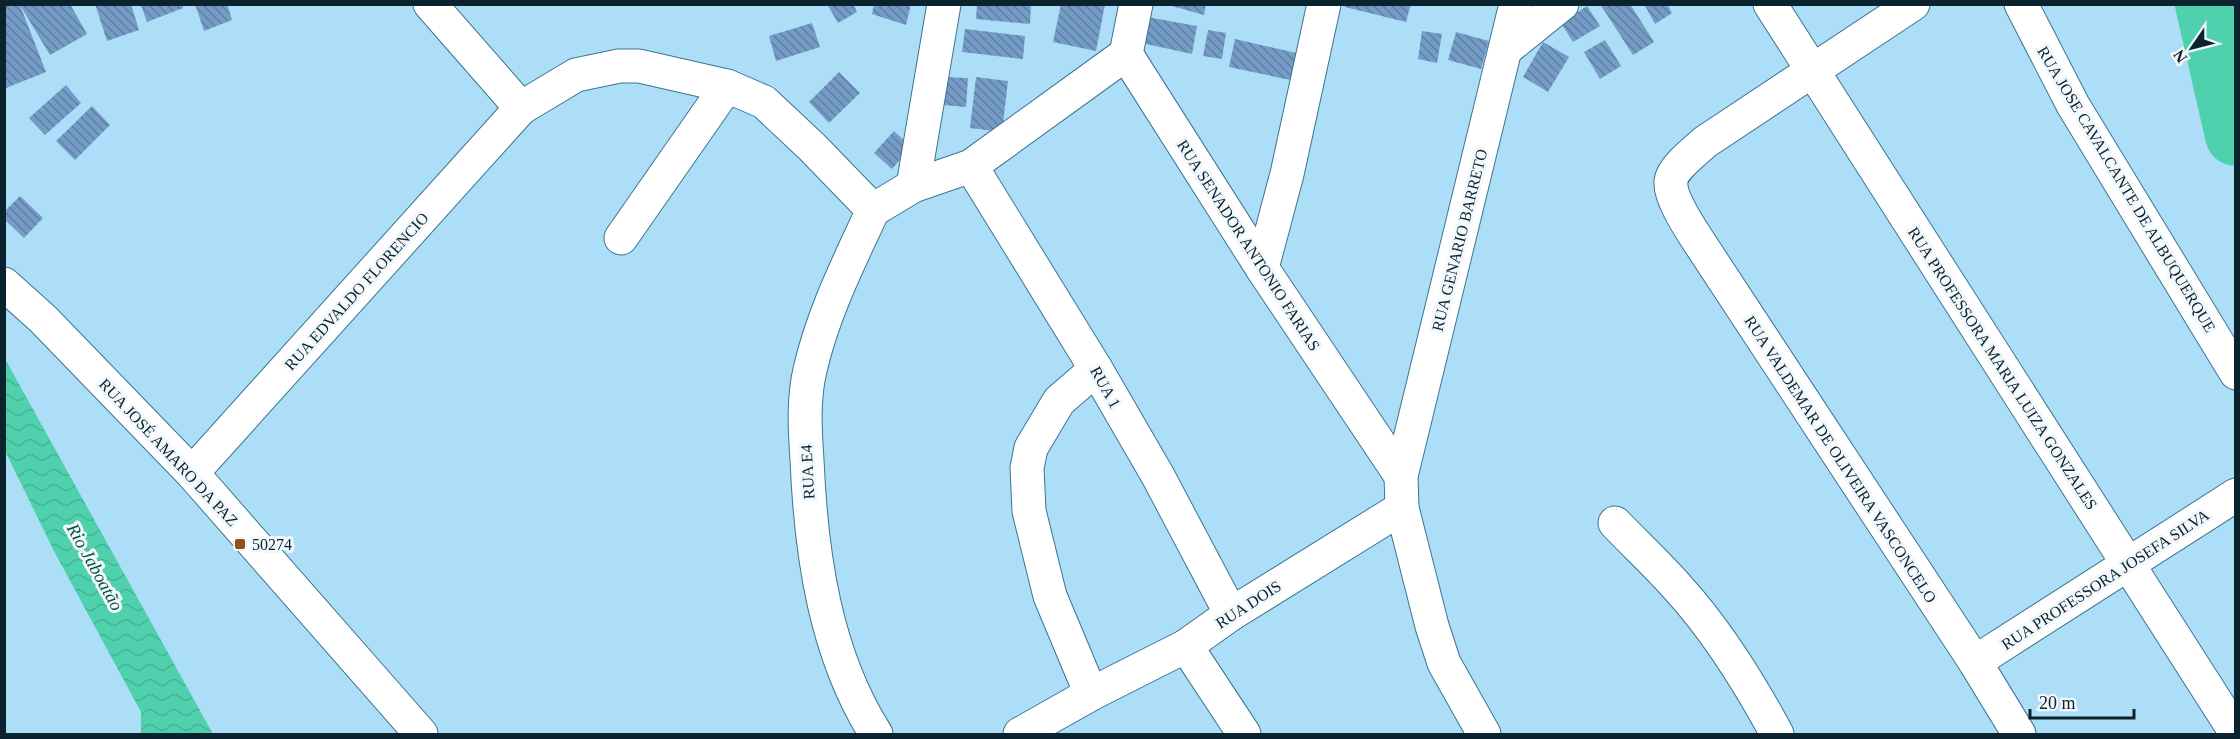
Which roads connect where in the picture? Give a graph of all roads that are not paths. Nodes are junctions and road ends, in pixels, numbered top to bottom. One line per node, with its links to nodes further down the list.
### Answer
1 (430, 4): 14 (street)
2 (944, 4): 16 (street)
3 (1136, 4): 11 (street)
4 (1324, 4): 19 (street)
5 (1516, 4): 10 (street, RUA GENARIO BARRETO)
6 (1562, 4): 10 (street)
7 (1770, 4): 12 (street, RUA PROFESSORA MARIA LUIZA GONZALES)
8 (1913, 4): 12 (street)
9 (2021, 4): 22 (street, RUA JOSE CAVALCANTE DE ALBUQUERQUE)
10 (1506, 49): 24 (street, RUA GENARIO BARRETO)
11 (1126, 54): 15 (street); 19 (street, RUA SENADOR ANTONIO FARIAS)
12 (1812, 72): 27 (street, RUA PROFESSORA MARIA LUIZA GONZALES); 30 (street, RUA VALDEMAR DE OLIVEIRA VASCONCELO)
13 (727, 86): 14 (street, RUA EDVALDO FLORENCIO); 17 (street, RUA EDVALDO FLORENCIO); 18 (street)
14 (521, 108): 23 (street, RUA EDVALDO FLORENCIO)
15 (971, 166): 16 (street); 21 (street, RUA 1)
16 (913, 186): 17 (street)
17 (873, 210): 34 (street, RUA E4)
18 (621, 238)
19 (1262, 268): 24 (street, RUA SENADOR ANTONIO FARIAS)
20 (4, 284): 23 (street, RUA JOSÉ AMARO DA PAZ)
21 (1096, 369): 28 (street, RUA 1); 31 (street)
22 (2235, 373)
23 (192, 473): 33 (street, RUA JOSÉ AMARO DA PAZ)
24 (1401, 492): 28 (street, RUA DOIS); 37 (street)
25 (2235, 495): 27 (street, RUA PROFESSORA JOSEFA SILVA)
26 (1615, 523): 38 (street)
27 (2129, 564): 30 (street, RUA PROFESSORA JOSEFA SILVA); 32 (street, RUA PROFESSORA MARIA LUIZA GONZALES)
28 (1231, 614): 29 (street, RUA DOIS)
29 (1186, 646): 31 (street, RUA DOIS); 36 (street)
30 (1975, 662): 39 (street, RUA VALDEMAR DE OLIVEIRA VASCONCELO)
31 (1091, 694): 35 (street, RUA DOIS)
32 (2235, 733)
33 (421, 735)
34 (876, 735)
35 (1020, 735)
36 (1244, 735)
37 (1484, 735)
38 (1777, 735)
39 (2019, 735)

